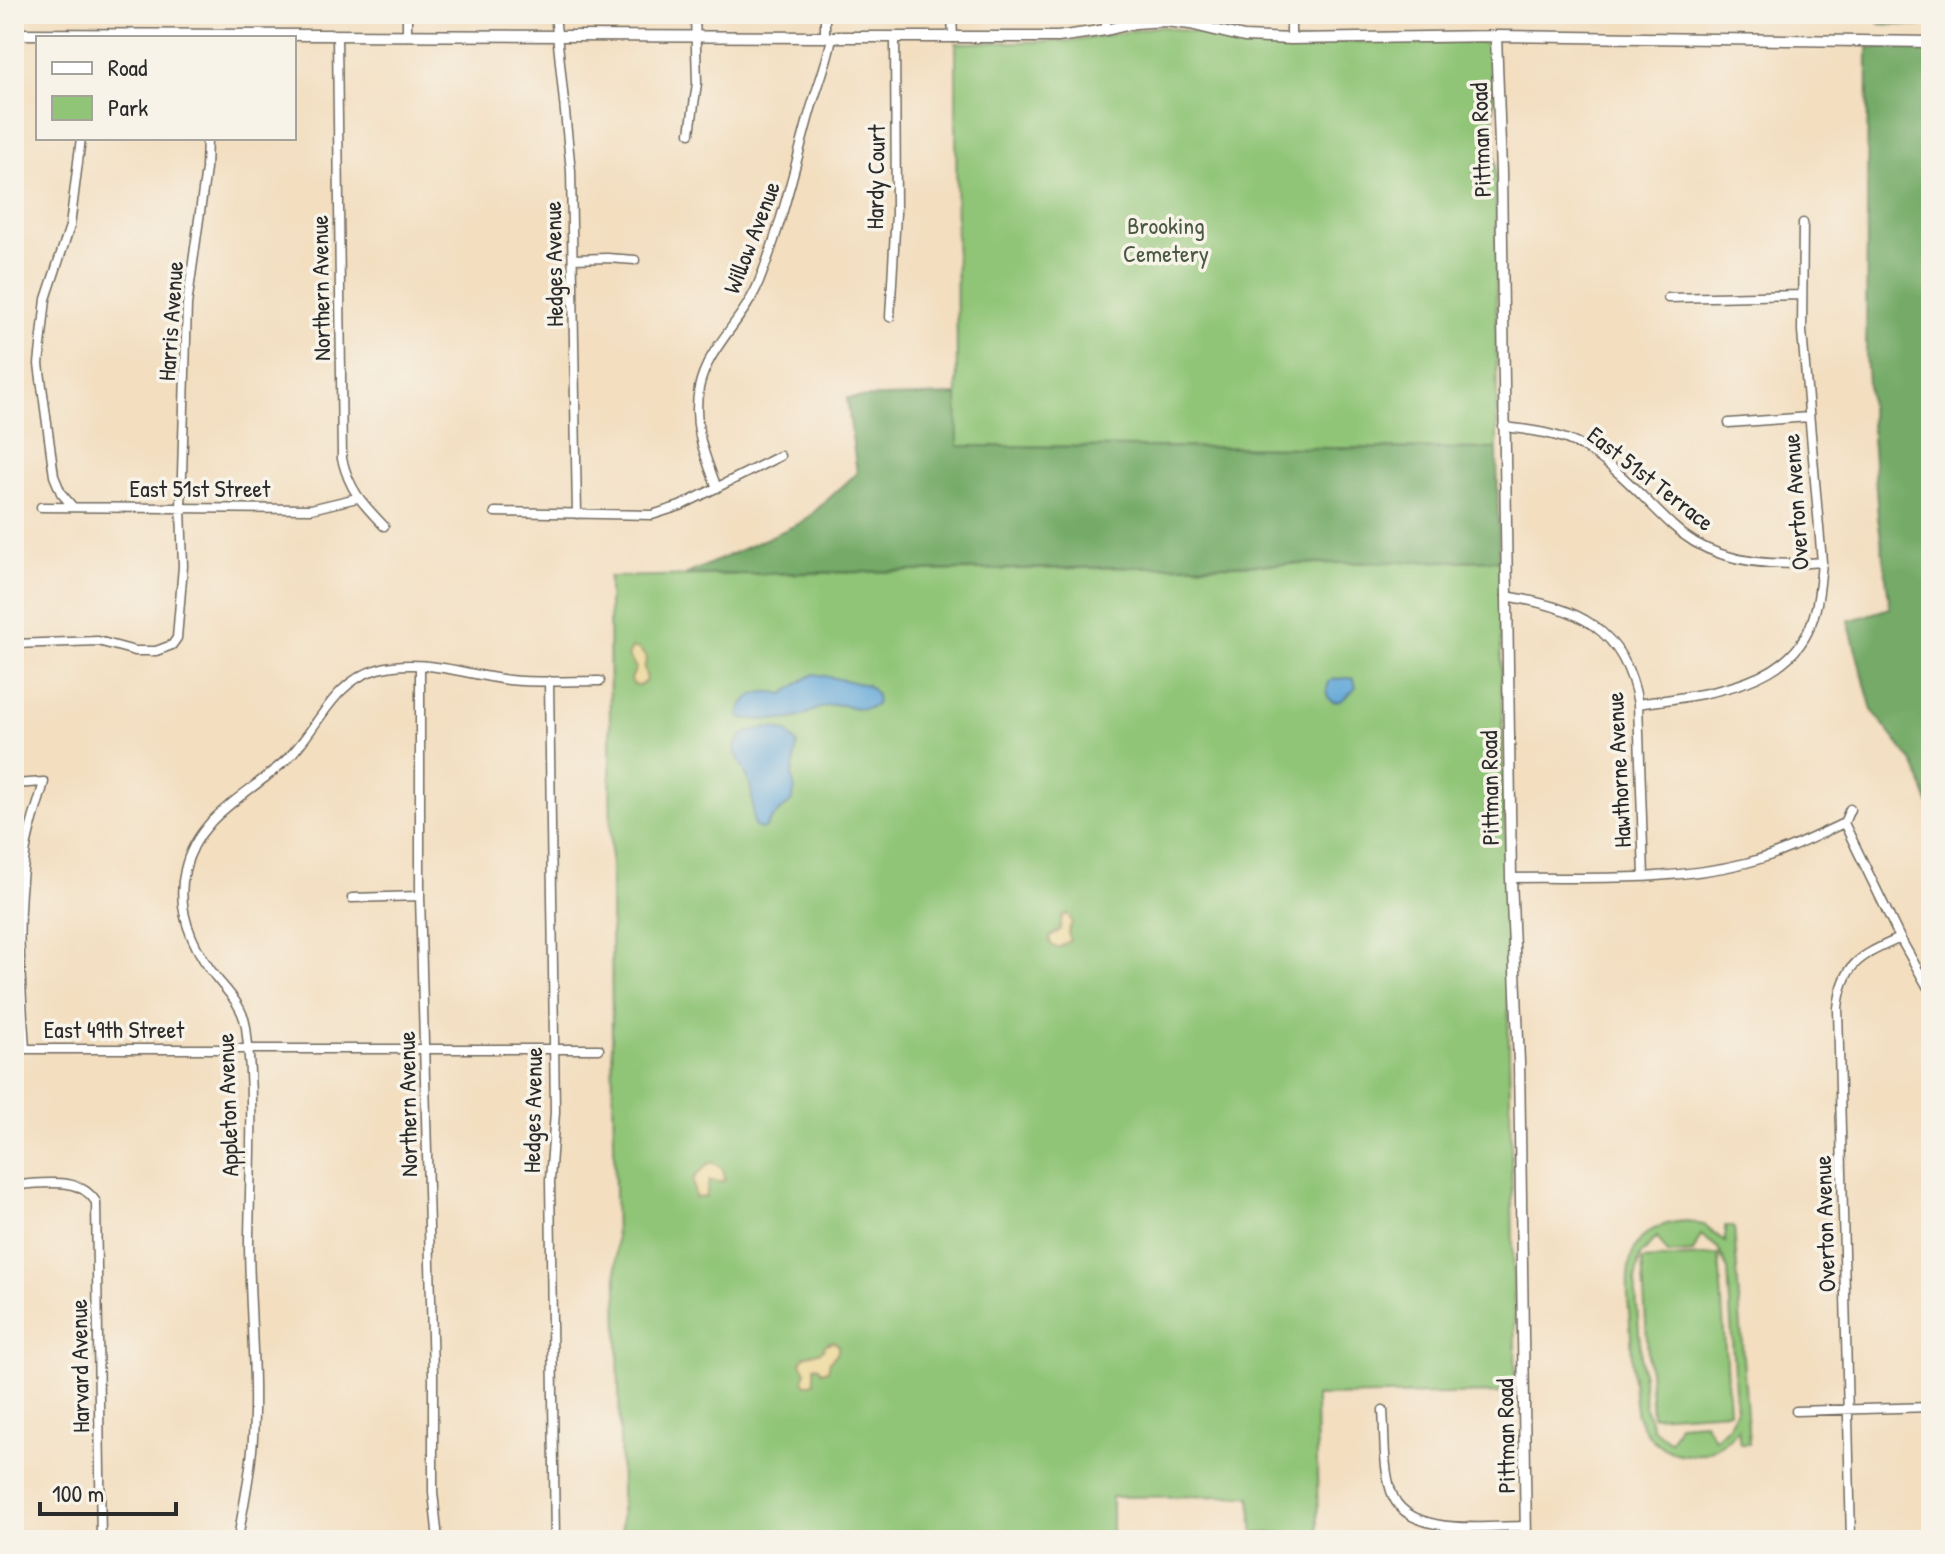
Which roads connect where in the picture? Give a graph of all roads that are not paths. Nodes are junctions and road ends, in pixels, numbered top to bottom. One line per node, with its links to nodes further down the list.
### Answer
1 (407, 14): 14 (street)
2 (555, 14): 10 (street, Hedges Avenue)
3 (695, 14): 15 (street)
4 (825, 14): 17 (street, Willow Avenue)
5 (952, 14): 19 (street)
6 (1106, 14): 8 (street)
7 (1291, 14): 20 (street)
8 (1106, 30): 19 (street); 20 (street)
9 (14, 34): 11 (street)
10 (555, 35): 14 (street); 15 (street); 26 (street, Hedges Avenue)
11 (81, 36)
12 (296, 36): 13 (street)
13 (337, 36): 14 (street); 36 (street, Northern Avenue)
14 (407, 36)
15 (695, 36): 17 (street); 22 (street)
16 (1496, 36): 20 (street); 21 (street); 33 (street, Pittman Road)
17 (828, 37): 18 (street); 35 (street, Willow Avenue)
18 (895, 38): 19 (street); 30 (street, Hardy Court)
19 (953, 38)
20 (1291, 39)
21 (1931, 42)
22 (690, 133)
23 (81, 140): 38 (street)
24 (207, 140): 39 (street, Harris Avenue)
25 (1803, 223): 28 (street, Overton Avenue)
26 (573, 259): 27 (street); 41 (street, Hedges Avenue)
27 (635, 260)
28 (1802, 295): 29 (street); 31 (street, Overton Avenue)
29 (1668, 298)
30 (890, 317)
31 (1809, 417): 32 (street); 43 (street, Overton Avenue)
32 (1729, 423)
33 (1503, 427): 43 (street, East 51st Terrace); 44 (street, Pittman Road)
34 (780, 456): 35 (street)
35 (717, 488): 41 (street)
36 (357, 498): 39 (street, East 51st Street); 42 (street, Northern Avenue)
37 (41, 507): 38 (street, East 51st Street)
38 (73, 507): 39 (street, East 51st Street)
39 (181, 508): 45 (street, Harris Avenue)
40 (495, 512): 41 (street)
41 (577, 514)
42 (384, 526)
43 (1822, 562): 49 (street, Overton Avenue)
44 (1506, 596): 49 (street, Hawthorne Avenue); 54 (street, Pittman Road)
45 (14, 644)
46 (420, 667): 47 (street, Appleton Avenue); 55 (street, Northern Avenue); 59 (street, Appleton Avenue)
47 (549, 681): 48 (street, Appleton Avenue); 63 (street, Hedges Avenue)
48 (600, 681)
49 (1638, 704): 53 (street, Hawthorne Avenue)
50 (14, 784): 62 (street)
51 (1850, 809): 52 (street)
52 (1844, 823): 53 (street); 57 (street)
53 (1644, 876): 54 (street)
54 (1511, 878): 70 (street, Pittman Road)
55 (420, 896): 56 (street); 60 (street, Northern Avenue)
56 (352, 898)
57 (1900, 938): 58 (street); 67 (street, Overton Avenue)
58 (1931, 993)
59 (247, 1048): 60 (street, East 49th Street); 62 (street, East 49th Street); 72 (street, Appleton Avenue)
60 (426, 1048): 63 (street, East 49th Street); 73 (street, Northern Avenue)
61 (14, 1049): 62 (street, East 49th Street)
62 (25, 1049)
63 (554, 1049): 64 (street, East 49th Street); 74 (street, Hedges Avenue)
64 (599, 1049)
65 (14, 1185): 71 (street, Harvard Avenue)
66 (1931, 1407): 67 (street)
67 (1849, 1409): 69 (street); 76 (street, Overton Avenue)
68 (1383, 1410): 70 (street)
69 (1796, 1411)
70 (1526, 1526): 75 (street, Pittman Road)
71 (101, 1540)
72 (238, 1540)
73 (438, 1540)
74 (555, 1540)
75 (1526, 1540)
76 (1851, 1540)

